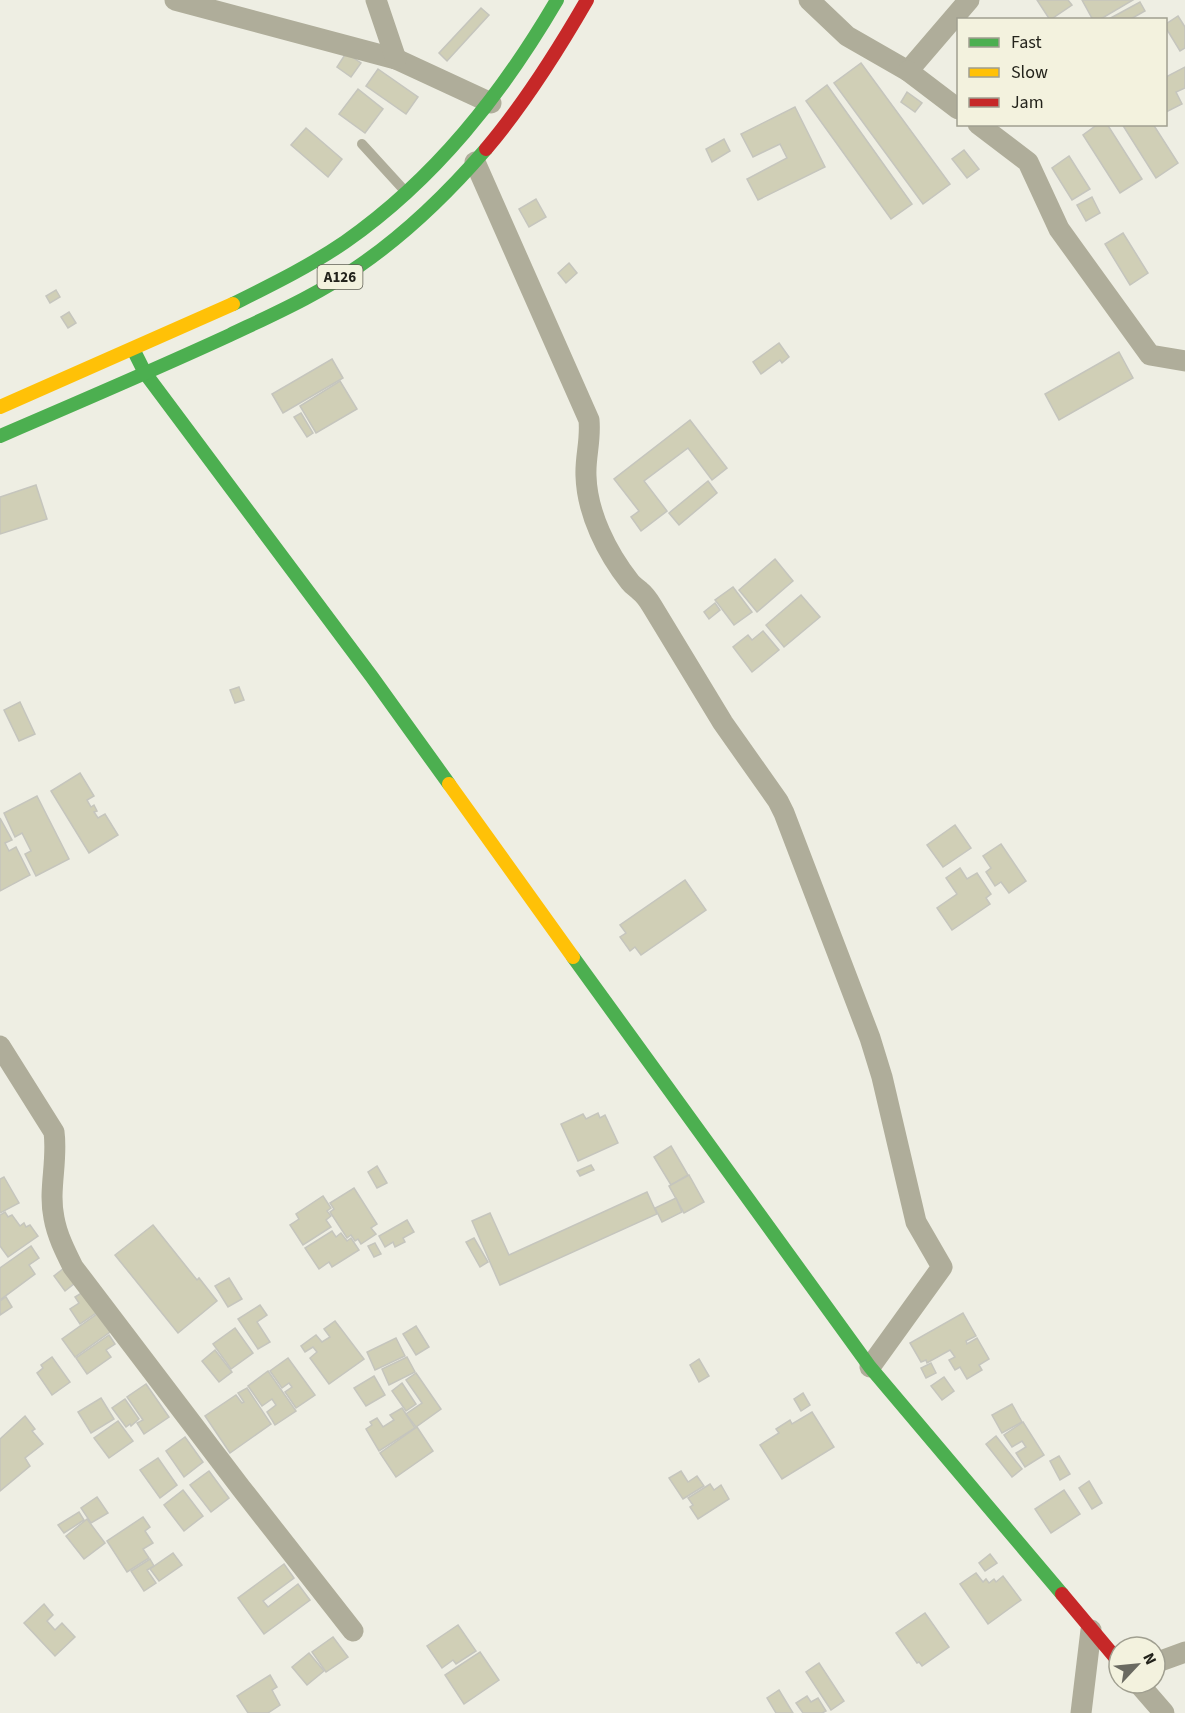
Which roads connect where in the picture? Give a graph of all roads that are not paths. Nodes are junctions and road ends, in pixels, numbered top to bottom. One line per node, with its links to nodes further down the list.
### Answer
1 (175, 0): 7 (street)
2 (376, 0): 7 (street)
3 (557, 0): 9 (main road, A126)
4 (587, 0): 13 (main road, A126)
5 (809, 0): 8 (street)
6 (969, 0): 8 (street)
7 (396, 59): 9 (street)
8 (908, 71): 10 (street)
9 (490, 103): 14 (main road, A126)
10 (957, 109)
11 (981, 126): 16 (street)
12 (362, 144): 14 (lane)
13 (475, 162): 17 (main road, A126); 21 (street)
14 (406, 192): 15 (main road, A126)
15 (133, 349): 17 (main road); 18 (main road, A126)
16 (1185, 361)
17 (145, 373): 19 (main road, A126); 21 (main road)
18 (0, 407)
19 (0, 436)
20 (0, 1046): 23 (street)
21 (870, 1367): 22 (main road)
22 (1091, 1630): 24 (main road); 28 (street)
23 (353, 1631)
24 (1107, 1648)
25 (1185, 1652): 26 (street)
26 (1167, 1659)
27 (1148, 1695): 29 (street)
28 (1082, 1713)
29 (1164, 1713)

